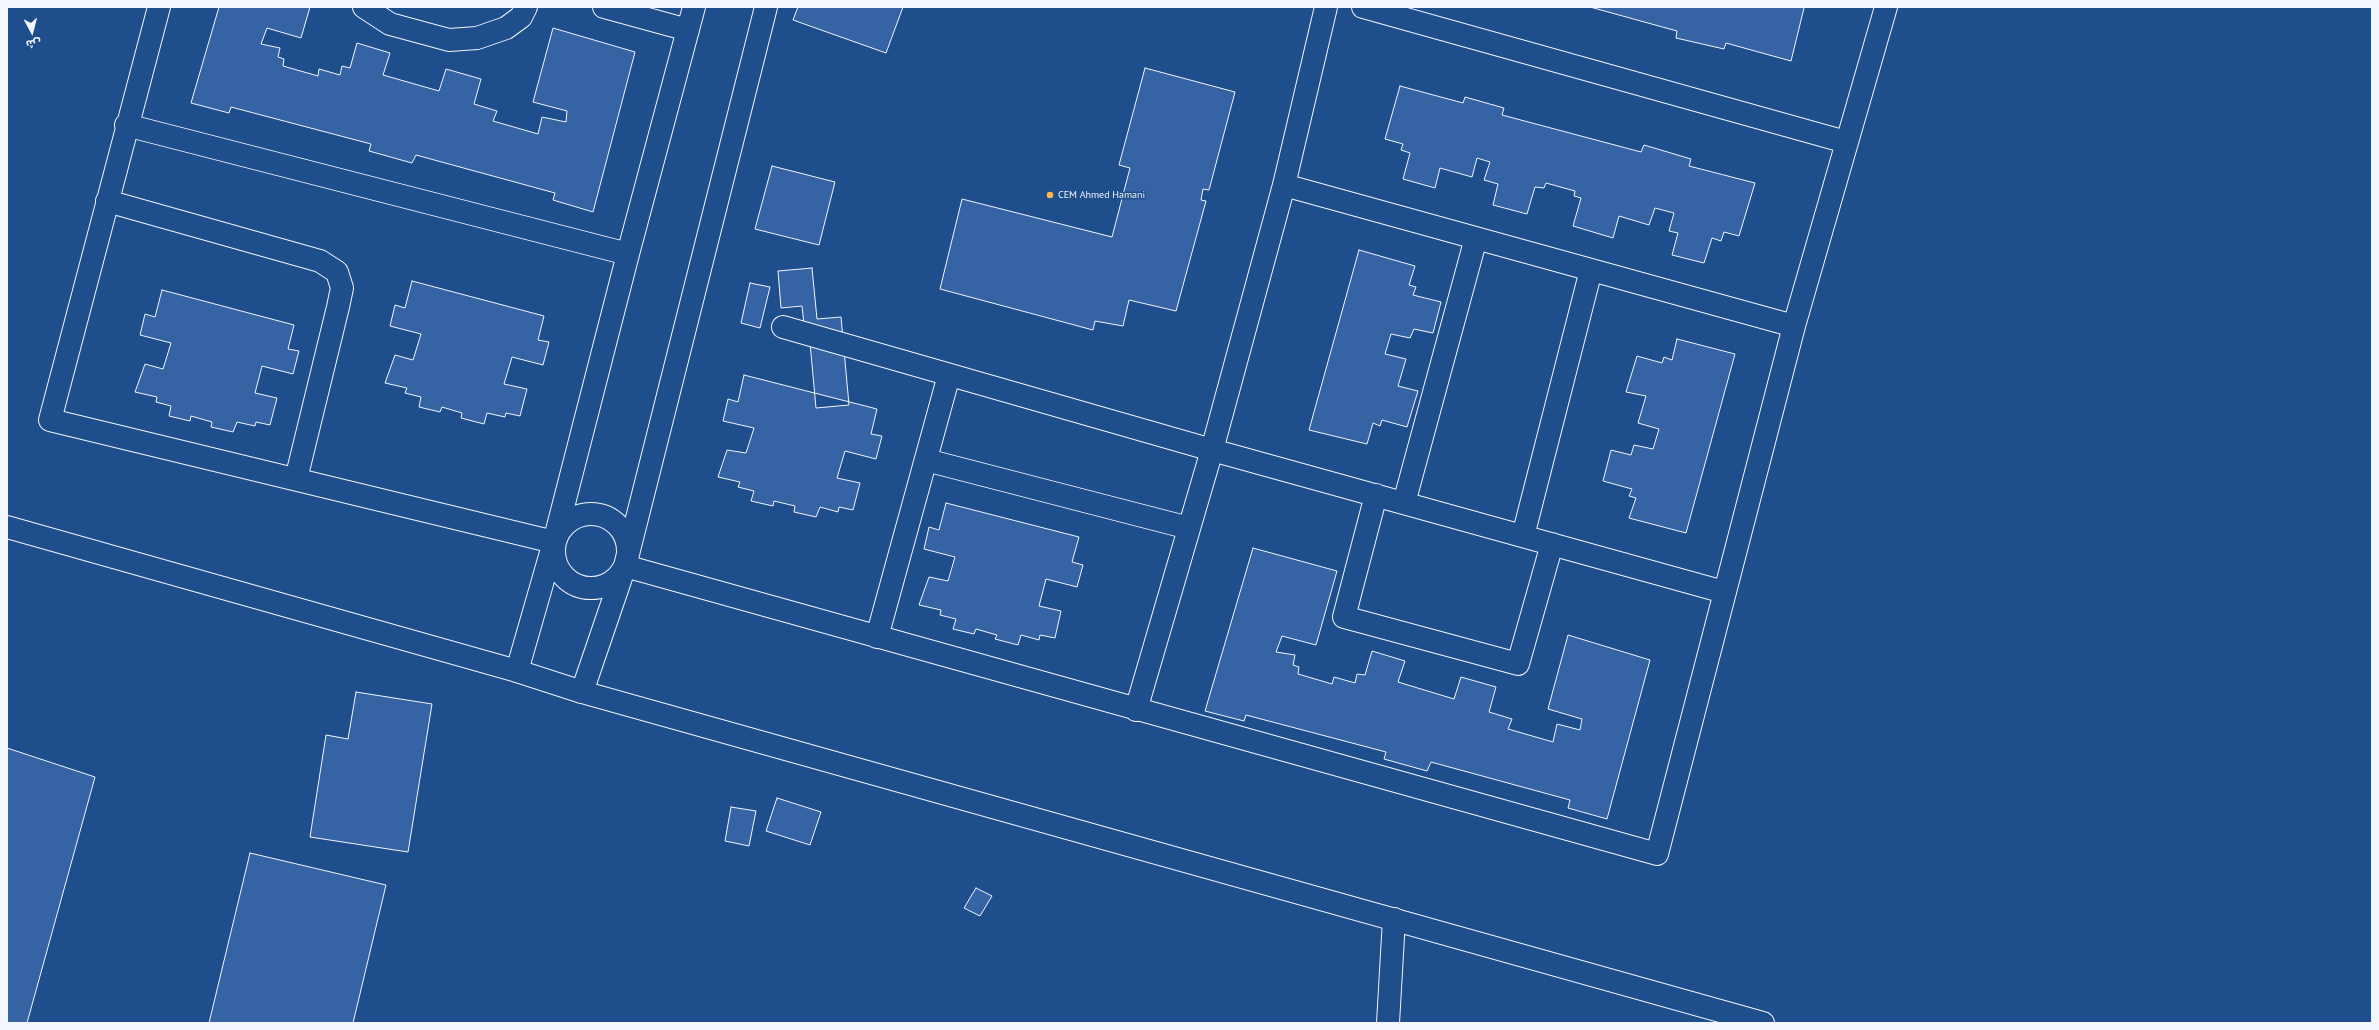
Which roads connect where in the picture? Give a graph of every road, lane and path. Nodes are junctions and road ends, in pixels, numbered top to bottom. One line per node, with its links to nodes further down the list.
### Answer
1 (159, 7): 11 (street)
2 (364, 7): 3 (street)
3 (526, 7)
4 (604, 7): 10 (street)
5 (694, 7): 10 (street)
6 (766, 7): 31 (street)
7 (1326, 7): 13 (street)
8 (1363, 7): 12 (street)
9 (1886, 7): 12 (street)
10 (688, 30): 16 (street)
11 (126, 125): 14 (street); 16 (street)
12 (1846, 142): 18 (street)
13 (1284, 185): 15 (street); 21 (street)
14 (107, 201): 23 (street); 23 (street)
15 (1476, 238): 17 (street); 25 (street)
16 (628, 254): 29 (street)
17 (1591, 270): 18 (street); 28 (street)
18 (1794, 326): 32 (street)
19 (783, 327): 20 (street)
20 (949, 375): 21 (street); 22 (street)
21 (1212, 450): 24 (street); 27 (street)
22 (926, 460): 27 (street); 33 (street)
23 (296, 479): 29 (street)
24 (1376, 495): 25 (street); 30 (street)
25 (1404, 503): 28 (street)
26 (7, 527): 34 (street)
27 (1189, 528): 36 (street)
28 (1523, 536): 30 (street)
29 (554, 542): 31 (street); 31 (street); 34 (street)
30 (1552, 544): 32 (street)
31 (625, 566): 33 (street); 35 (street)
32 (1724, 592): 36 (street)
33 (878, 636): 36 (street)
34 (518, 671): 35 (street)
35 (582, 692): 37 (street)
36 (1136, 710)
37 (1394, 919): 38 (street); 39 (street)
38 (1388, 1023)
39 (1763, 1023)

